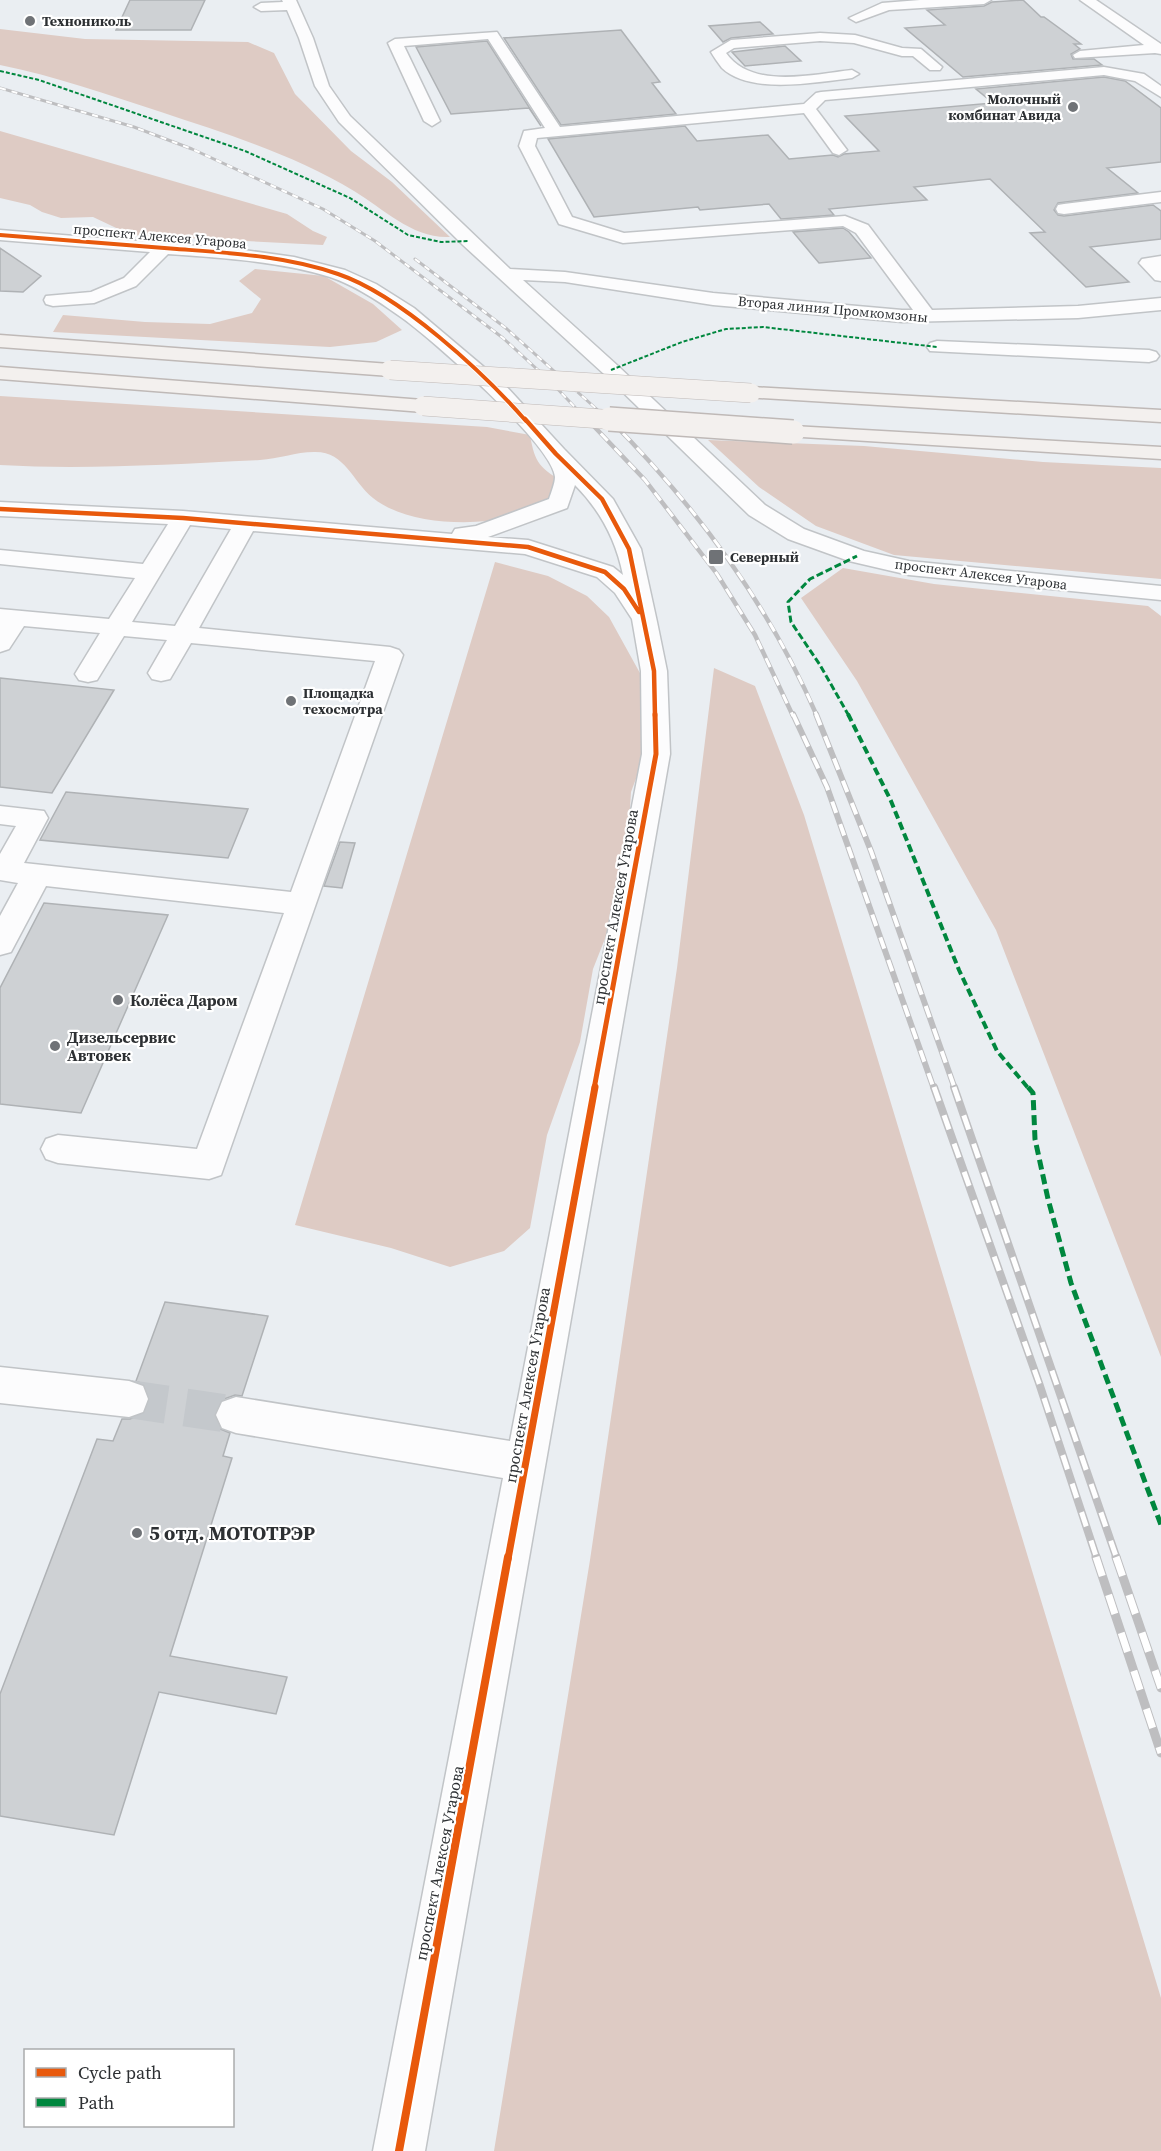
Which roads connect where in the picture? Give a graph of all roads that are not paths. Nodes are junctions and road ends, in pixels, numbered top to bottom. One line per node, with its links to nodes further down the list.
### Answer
1 (984, 0): 4 (street)
2 (1087, 0): 8 (street)
3 (290, 3): 5 (street); 22 (street, проспект Алексея Угарова)
4 (897, 6): 6 (street); 7 (street)
5 (261, 7)
6 (912, 17)
7 (856, 18)
8 (1160, 49): 9 (street)
9 (1065, 56)
10 (912, 69): 11 (street)
11 (864, 73)
12 (1161, 93): 13 (street)
13 (808, 108): 15 (street); 16 (street)
14 (432, 121): 15 (street)
15 (555, 131): 28 (street)
16 (839, 150)
17 (1161, 197): 18 (street)
18 (1064, 209)
19 (0, 235): 20 (street, проспект Алексея Угарова)
20 (163, 249): 24 (street); 37 (street, проспект Алексея Угарова)
21 (1161, 261): 23 (street)
22 (506, 274): 28 (street, Вторая линия Промкомзоны); 44 (street, проспект Алексея Угарова)
23 (1161, 276)
24 (53, 300)
25 (1161, 304): 26 (street, Вторая линия Промкомзоны)
26 (1078, 312): 27 (street, Вторая линия Промкомзоны); 32 (street)
27 (962, 316): 28 (street, Вторая линия Промкомзоны); 29 (street)
28 (928, 317)
29 (1070, 336)
30 (0, 341): 35 (main road, bridge)
31 (937, 348): 32 (street)
32 (1094, 356): 33 (street)
33 (1149, 356)
34 (0, 373): 36 (main road, bridge)
35 (1161, 416)
36 (1161, 453)
37 (556, 454): 41 (street, проспект Алексея Угарова); 46 (street, проспект Алексея Угарова)
38 (0, 509): 39 (street, проспект Алексея Угарова)
39 (183, 518): 40 (street, проспект Алексея Угарова); 43 (street)
40 (246, 524): 41 (street, проспект Алексея Угарова); 48 (street)
41 (429, 539): 46 (street, проспект Алексея Угарова)
42 (0, 557): 43 (street)
43 (150, 572): 47 (street)
44 (1161, 594)
45 (9, 617): 47 (street); 49 (street)
46 (645, 622): 60 (street, проспект Алексея Угарова)
47 (116, 629): 48 (street); 51 (street)
48 (182, 635): 50 (street); 54 (street)
49 (0, 645)
50 (161, 673)
51 (88, 674)
52 (0, 815): 53 (street)
53 (37, 875): 54 (street); 55 (street)
54 (301, 904): 56 (street)
55 (0, 944)
56 (58, 1149)
57 (0, 1385): 58 (street)
58 (129, 1399)
59 (236, 1415): 60 (street)
60 (527, 1463): 61 (street, проспект Алексея Угарова)
61 (399, 2151)

